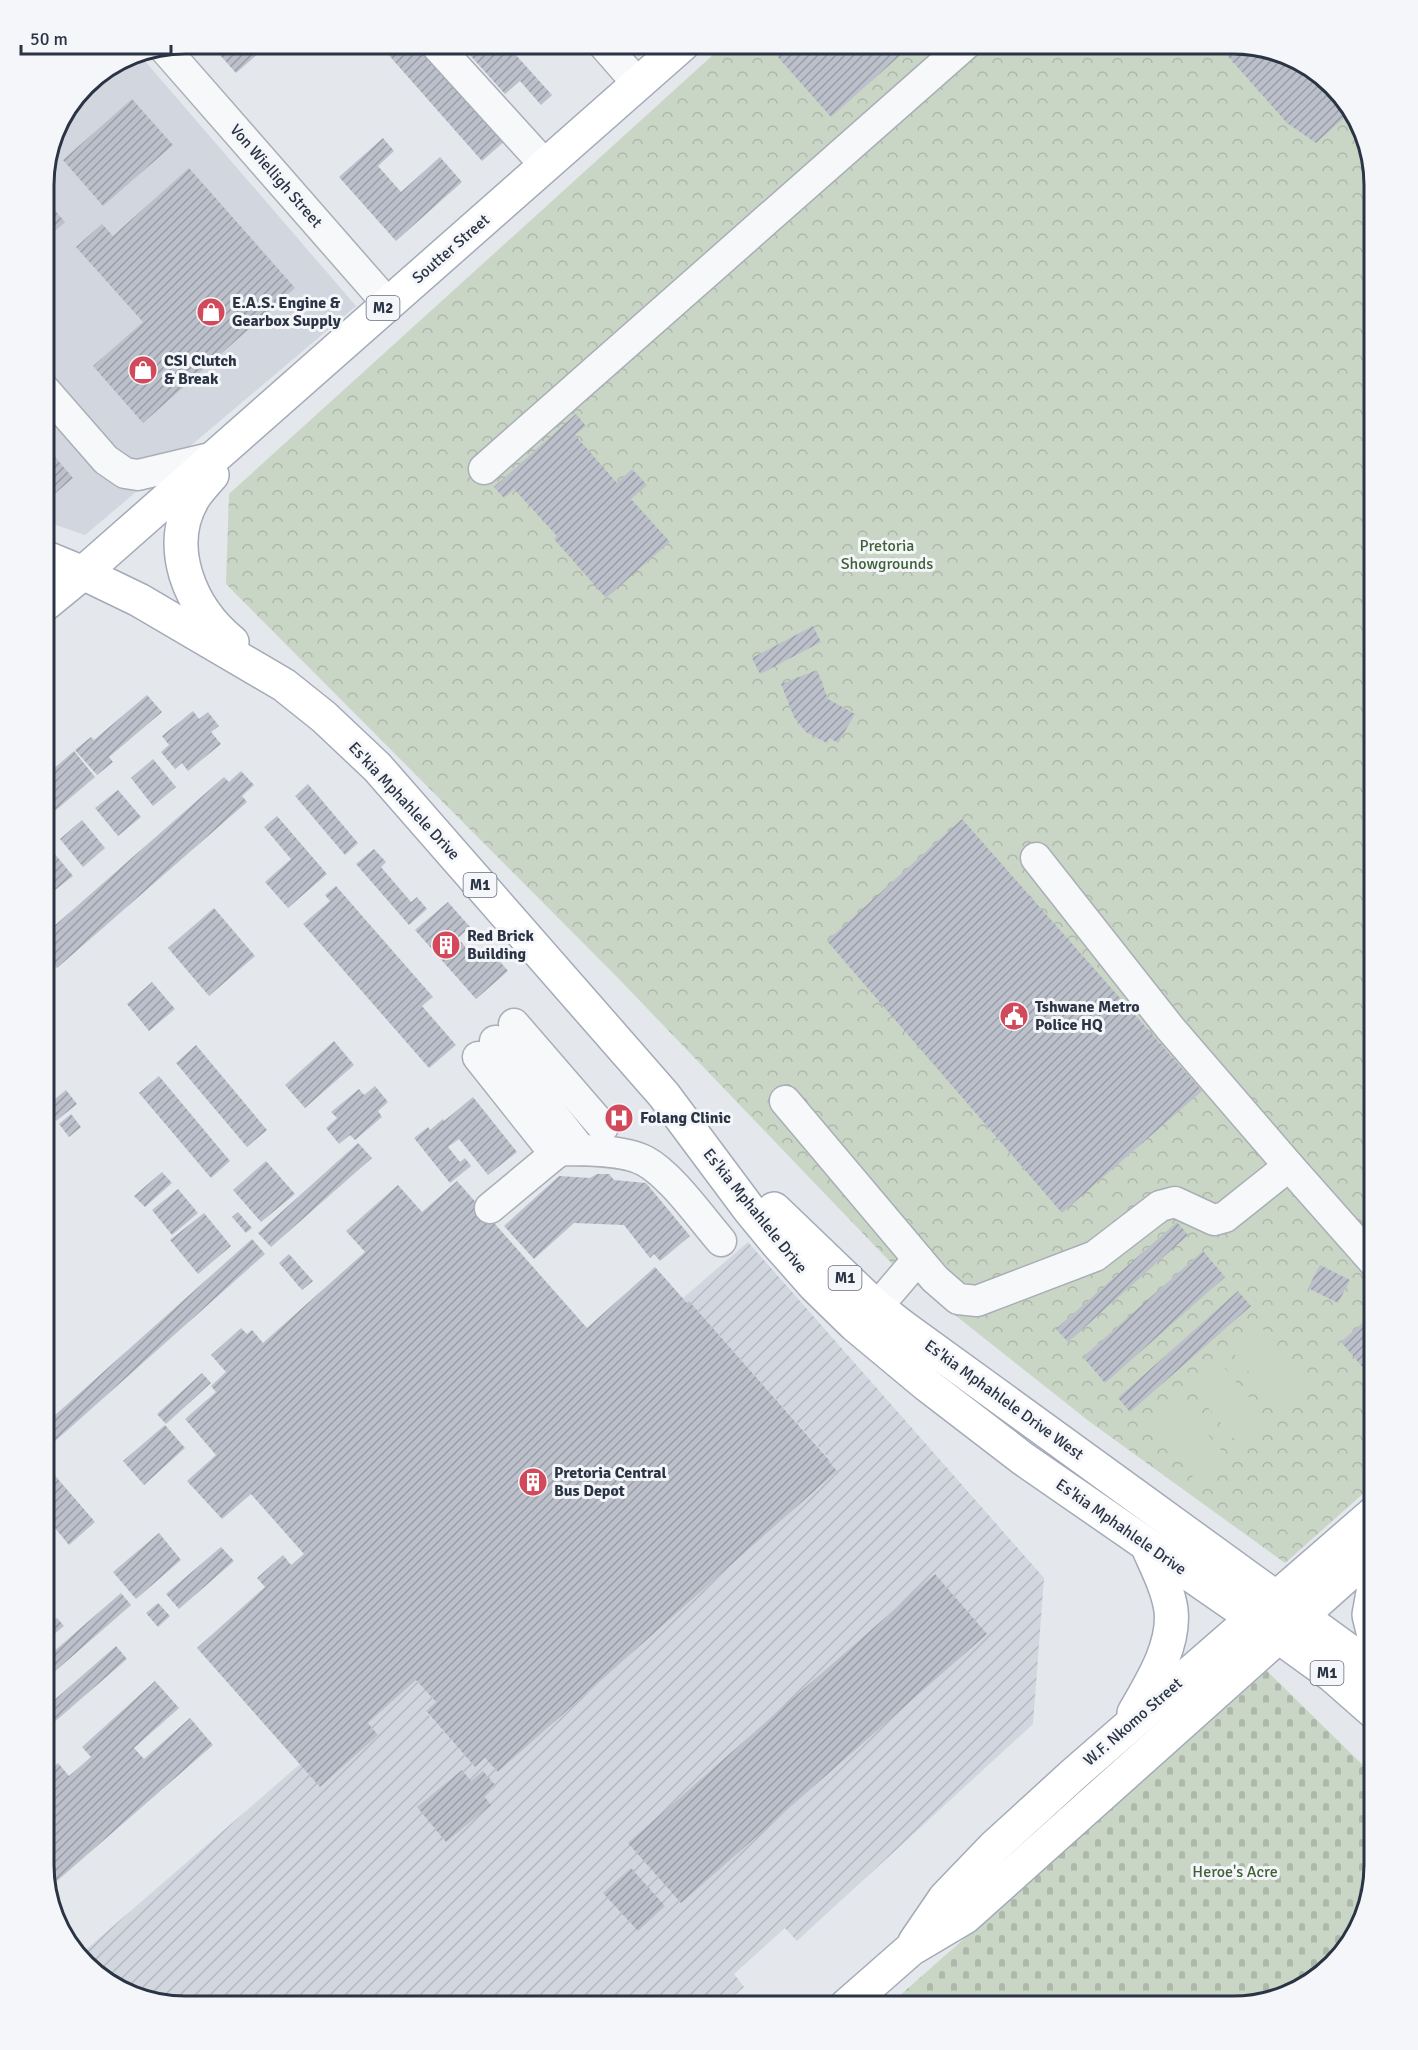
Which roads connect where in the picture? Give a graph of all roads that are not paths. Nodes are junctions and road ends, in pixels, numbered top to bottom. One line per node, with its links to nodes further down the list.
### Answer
1 (445, 54): 8 (street)
2 (461, 54): 8 (street)
3 (612, 54): 7 (street)
4 (666, 54): 7 (main road, Soutter Street / M2)
5 (955, 54): 13 (street)
6 (170, 55): 9 (street, Von Wielligh Street)
7 (638, 84): 8 (main road, Soutter Street / M2)
8 (549, 162): 9 (main road, Soutter Street / M2)
9 (388, 304): 11 (main road, Soutter Street / M2)
10 (54, 401): 12 (street)
11 (271, 407): 12 (main road, Soutter Street / M2); 17 (main road)
12 (214, 457): 15 (main road, Soutter Street / M2)
13 (484, 470)
14 (54, 561): 15 (main road, Es'kia Mphahlele Drive / M1)
15 (83, 573): 16 (main road, M2); 17 (main road, Es'kia Mphahlele Drive / M1)
16 (54, 597)
17 (284, 685): 19 (main road, Es'kia Mphahlele Drive / M1)
18 (1036, 858): 23 (street)
19 (664, 1095): 28 (main road, Es'kia Mphahlele Drive West / M1); 30 (main road, Es'kia Mphahlele Drive / M1)
20 (785, 1101): 27 (street)
21 (603, 1127): 22 (street)
22 (568, 1152): 24 (street); 25 (street)
23 (1289, 1167): 26 (street); 27 (street)
24 (489, 1208)
25 (721, 1241)
26 (1364, 1251)
27 (918, 1259): 28 (street)
28 (877, 1307): 32 (main road, Es'kia Mphahlele Drive West / M1)
29 (1364, 1525): 32 (main road, W.F. Nkomo Street)
30 (1147, 1545): 32 (main road, Es'kia Mphahlele Drive / M1); 35 (main road)
31 (1364, 1558): 32 (main road, W.F. Nkomo Street)
32 (1278, 1617): 33 (main road, Es'kia Mphahlele Drive West / M1); 34 (main road, Es'kia Mphahlele Drive / M1); 35 (main road, W.F. Nkomo Street); 36 (main road, W.F. Nkomo Street)
33 (1364, 1664)
34 (1364, 1703)
35 (1124, 1730): 36 (main road, W.F. Nkomo Street)
36 (911, 1949): 37 (main road, W.F. Nkomo Street)
37 (857, 1996)

